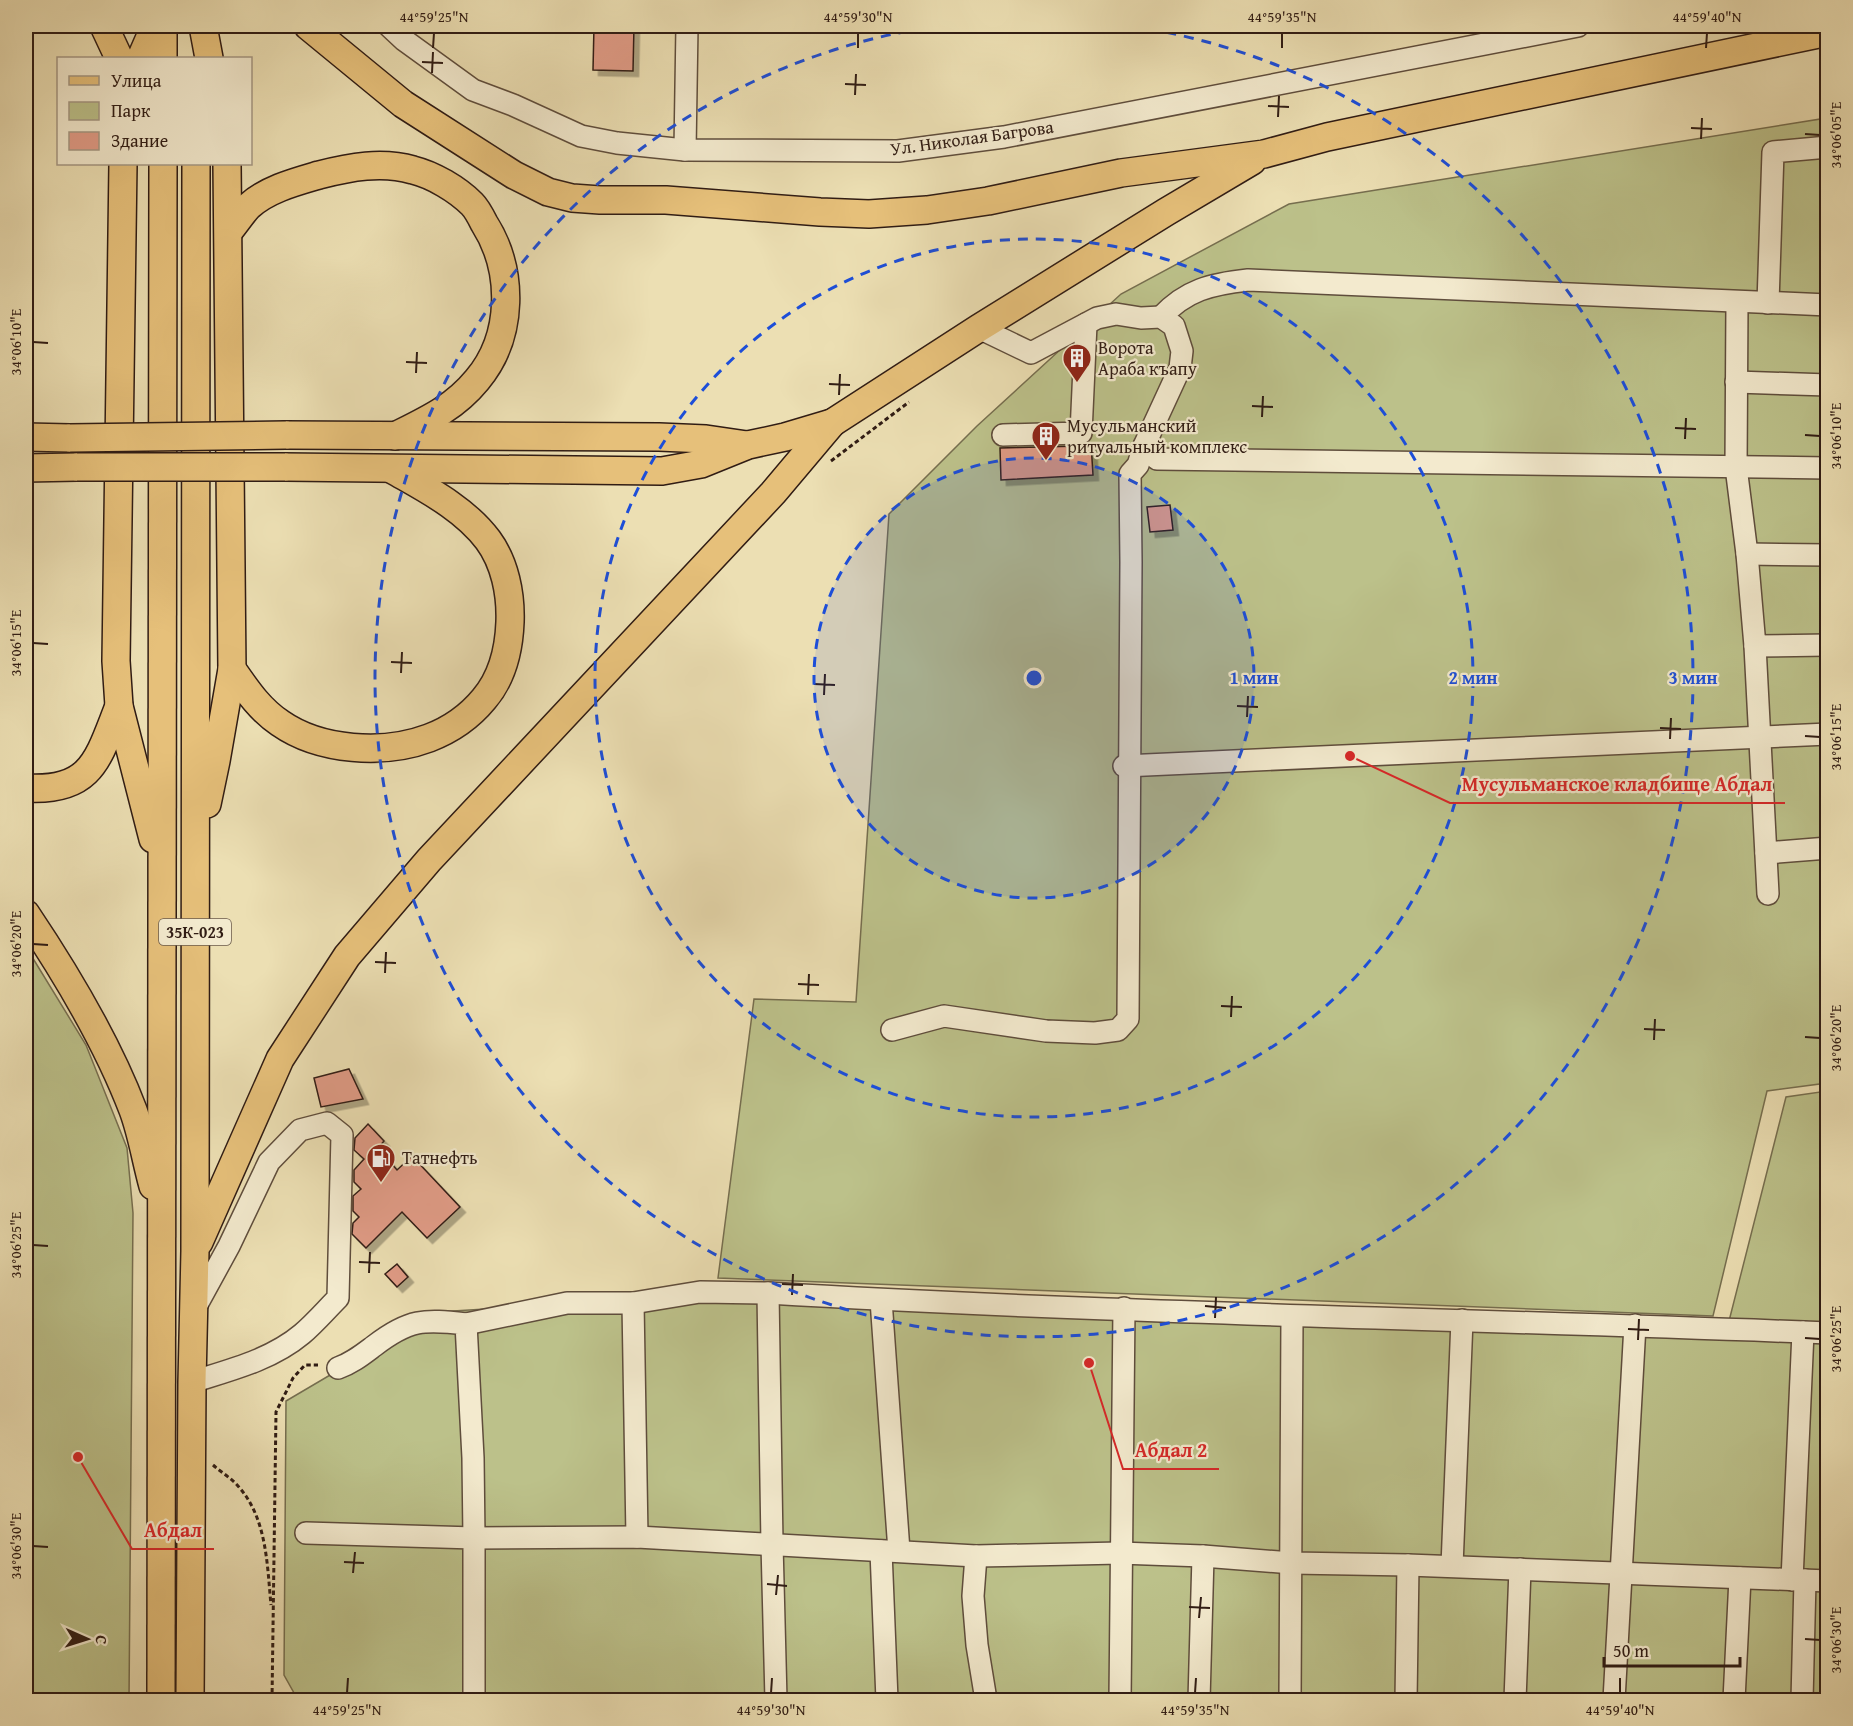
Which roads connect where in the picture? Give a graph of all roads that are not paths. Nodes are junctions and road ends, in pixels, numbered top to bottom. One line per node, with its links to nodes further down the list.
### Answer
1 (104, 26): 11 (main road)
2 (154, 26): 12 (main road)
3 (163, 26): 13 (main road)
4 (196, 26): 14 (main road)
5 (204, 26): 15 (main road)
6 (308, 26): 18 (main road)
7 (389, 26): 17 (street, Ул. Николая Багрова)
8 (687, 26): 17 (street)
9 (1578, 26): 17 (street, Ул. Николая Багрова)
10 (1827, 32): 18 (main road)
11 (119, 57)
12 (141, 57)
13 (163, 57)
14 (196, 57)
15 (209, 57)
16 (1827, 147): 25 (street)
17 (685, 150)
18 (1264, 154): 29 (main road)
19 (123, 165): 47 (main road)
20 (163, 165): 55 (main road, 35К-023)
21 (196, 165): 53 (main road, 35К-023)
22 (227, 165): 23 (main road)
23 (229, 231): 33 (main road); 46 (main road)
24 (1737, 302): 25 (street); 27 (street); 30 (street)
25 (1768, 303): 26 (street)
26 (1827, 305)
27 (1161, 316): 28 (street); 37 (street)
28 (1086, 324): 29 (street); 34 (street)
29 (979, 328): 32 (main road)
30 (1736, 382): 31 (street); 38 (street)
31 (1827, 385)
32 (832, 423): 36 (main road); 60 (main road)
33 (395, 435): 35 (main road, bridge); 36 (main road)
34 (1003, 435)
35 (26, 437)
36 (748, 445): 41 (main road)
37 (1144, 446): 38 (street); 50 (street)
38 (1736, 466): 40 (street); 42 (street)
39 (26, 468): 41 (main road, bridge)
40 (1827, 468)
41 (392, 469): 46 (main road)
42 (1747, 554): 43 (street); 45 (street)
43 (1827, 555)
44 (1827, 645): 45 (street)
45 (1755, 646): 49 (street)
46 (232, 669): 53 (main road)
47 (119, 706): 51 (main road); 55 (main road)
48 (1827, 735): 49 (street)
49 (1760, 737): 50 (street); 54 (street)
50 (1127, 766): 58 (street)
51 (26, 788)
52 (1827, 848): 54 (street)
53 (196, 852): 60 (main road, 35К-023)
54 (1766, 853): 56 (street)
55 (163, 880): 59 (main road, 35К-023)
56 (1768, 894)
57 (26, 914): 59 (main road)
58 (892, 1030)
59 (163, 1225): 90 (main road, 35К-023)
60 (195, 1251): 65 (main road, 35К-023)
61 (768, 1293): 62 (street); 63 (street); 77 (street)
62 (881, 1300): 64 (street); 78 (street)
63 (633, 1304): 68 (street); 75 (street)
64 (1124, 1308): 66 (street); 79 (street)
65 (194, 1310): 73 (main road, 35К-023); 73 (street)
66 (1292, 1317): 67 (street); 82 (street)
67 (1462, 1320): 69 (street); 84 (street)
68 (466, 1324): 72 (street); 76 (street)
69 (1635, 1325): 70 (street); 86 (street)
70 (1803, 1332): 71 (street); 88 (street)
71 (1827, 1333)
72 (338, 1368)
73 (192, 1382): 91 (main road, 35К-023)
74 (306, 1533): 76 (street)
75 (637, 1537): 76 (street); 77 (street)
76 (474, 1538): 92 (street)
77 (772, 1544): 78 (street); 93 (street)
78 (890, 1551): 80 (street); 94 (street)
79 (1120, 1553): 80 (street); 81 (street); 96 (street)
80 (976, 1556): 95 (street)
81 (1203, 1556): 82 (street); 97 (street)
82 (1292, 1563): 83 (street); 98 (street)
83 (1408, 1564): 84 (street); 99 (street)
84 (1452, 1566): 85 (street)
85 (1520, 1569): 86 (street); 100 (street)
86 (1621, 1573): 87 (street); 101 (street)
87 (1740, 1578): 88 (street); 102 (street)
88 (1799, 1580): 89 (street); 103 (street)
89 (1827, 1581)
90 (162, 1701)
91 (190, 1701)
92 (474, 1701)
93 (776, 1701)
94 (887, 1701)
95 (986, 1701)
96 (1120, 1701)
97 (1199, 1701)
98 (1290, 1701)
99 (1406, 1701)
100 (1515, 1701)
101 (1614, 1701)
102 (1734, 1701)
103 (1802, 1701)

